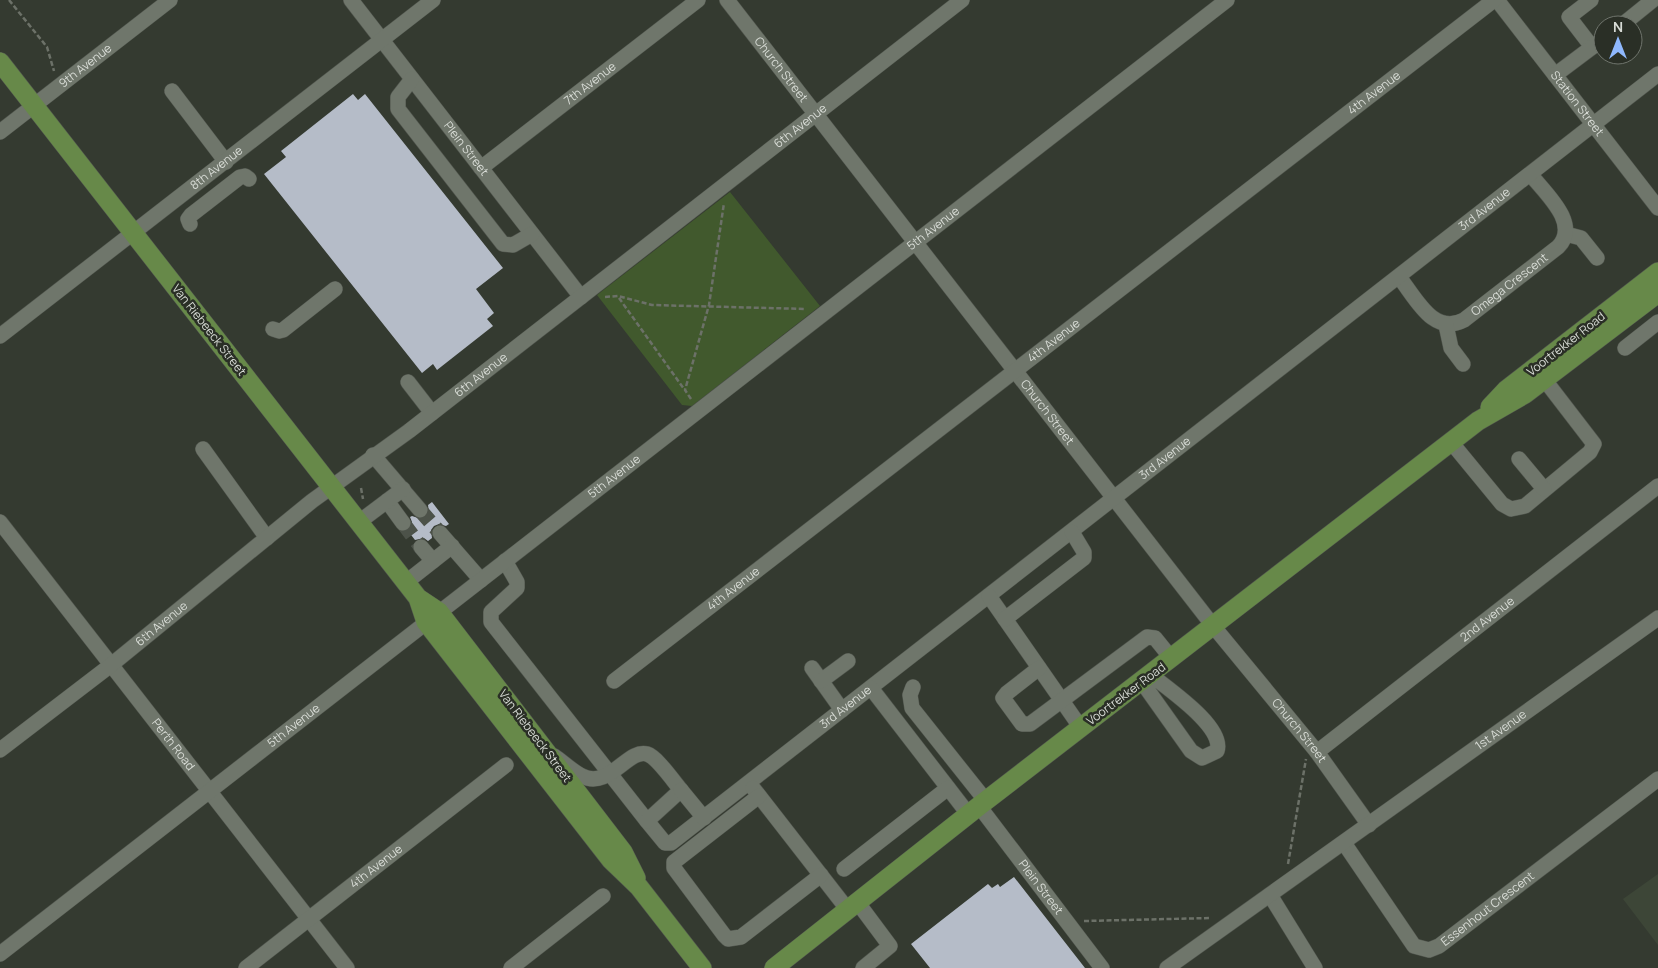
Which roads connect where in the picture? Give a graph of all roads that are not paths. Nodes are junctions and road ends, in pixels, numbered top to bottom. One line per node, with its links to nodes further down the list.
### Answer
1 (170, 0): 20 (street, 9th Avenue)
2 (351, 0): 13 (street, Plein Street)
3 (434, 0): 13 (street, 8th Avenue)
4 (698, 0): 25 (street, 7th Avenue)
5 (727, 0): 21 (street, Church Street)
6 (962, 0): 21 (street, 6th Avenue)
7 (1227, 0): 35 (street, 5th Avenue)
8 (1495, 0): 17 (street, Station Street); 48 (street, 4th Avenue)
9 (1591, 0): 12 (street)
10 (1653, 0): 11 (street)
11 (1634, 15)
12 (1593, 39)
13 (382, 40): 18 (street, Plein Street); 24 (street, 8th Avenue)
14 (1593, 46): 17 (street)
15 (0, 62): 20 (main road, Van Riebeeck Street)
16 (1658, 74): 22 (street, 3rd Avenue)
17 (1555, 75): 22 (street, Station Street)
18 (412, 79): 25 (street, Plein Street); 32 (street)
19 (172, 91): 24 (street)
20 (33, 106): 23 (street, 9th Avenue); 34 (main road, Van Riebeeck Street)
21 (815, 114): 35 (street, Church Street); 41 (street, 6th Avenue)
22 (1594, 125): 26 (street, 3rd Avenue); 30 (street, Station Street)
23 (0, 132)
24 (226, 162): 28 (street, 8th Avenue)
25 (481, 168): 32 (street, Plein Street)
26 (1531, 175): 33 (street); 38 (street, 3rd Avenue)
27 (249, 179): 29 (street)
28 (204, 180): 29 (street); 34 (street, 8th Avenue)
29 (217, 196): 31 (street)
30 (1658, 208)
31 (190, 224)
32 (532, 234): 41 (street, Plein Street)
33 (1566, 234): 36 (street); 43 (street, Omega Crescent)
34 (134, 235): 45 (street, 8th Avenue); 58 (main road, Van Riebeeck Street)
35 (916, 242): 48 (street, Church Street); 74 (street, 5th Avenue)
36 (1597, 258)
37 (1658, 272): 52 (main road, Voortrekker Road)
38 (1400, 277): 43 (street); 61 (street, 3rd Avenue)
39 (335, 289): 44 (street)
40 (1658, 292): 49 (main road, Voortrekker Road)
41 (581, 297): 51 (street, 6th Avenue)
42 (1658, 322): 46 (street)
43 (1446, 325): 47 (street)
44 (273, 330)
45 (0, 336)
46 (1624, 348)
47 (1463, 364)
48 (1016, 371): 61 (street, Church Street); 88 (street, 4th Avenue)
49 (1544, 379): 52 (main road, Voortrekker Road); 60 (street)
50 (408, 382): 51 (street)
51 (432, 413): 55 (street, 6th Avenue)
52 (1478, 421): 53 (main road, Voortrekker Road)
53 (1451, 442): 60 (street); 81 (main road, Voortrekker Road)
54 (203, 449): 70 (street)
55 (373, 455): 58 (street, 6th Avenue); 59 (street)
56 (1519, 459): 60 (street)
57 (1658, 486): 97 (street, 2nd Avenue)
58 (329, 488): 65 (main road, Van Riebeeck Street); 70 (street, 6th Avenue)
59 (403, 489): 62 (street); 63 (street)
60 (1544, 489)
61 (1115, 499): 68 (street, 3rd Avenue); 81 (street, Church Street)
62 (387, 501): 65 (street); 66 (street)
63 (420, 510)
64 (0, 522): 69 (street, Perth Road)
65 (359, 522): 76 (main road, Van Riebeeck Street)
66 (403, 522)
67 (440, 532): 71 (street)
68 (1072, 532): 77 (street, 3rd Avenue); 80 (street)
69 (5, 538): 84 (street, Perth Road)
70 (267, 538): 84 (street, 6th Avenue)
71 (452, 546): 73 (street); 75 (street)
72 (421, 547): 73 (street)
73 (432, 561): 76 (street)
74 (505, 561): 75 (street, 5th Avenue); 99 (street)
75 (481, 580): 78 (street, 5th Avenue)
76 (405, 582): 78 (main road, Van Riebeeck Street)
77 (989, 596): 80 (street); 91 (street, 3rd Avenue)
78 (432, 617): 95 (main road, Van Riebeeck Street); 104 (street, 5th Avenue); 113 (main road, Van Riebeeck Street)
79 (1658, 618): 109 (street, 1st Avenue)
80 (1005, 619): 86 (street)
81 (1214, 627): 82 (main road, Voortrekker Road); 97 (street, Church Street)
82 (1172, 659): 87 (main road, Voortrekker Road); 92 (street)
83 (848, 661): 89 (street)
84 (111, 665): 96 (street, 6th Avenue); 104 (street, Perth Road)
85 (812, 668): 89 (street)
86 (1039, 668): 92 (street); 92 (street)
87 (1146, 678): 87 (street); 94 (main road, Voortrekker Road)
88 (614, 681)
89 (821, 681): 93 (street)
90 (913, 687): 106 (street)
91 (872, 688): 93 (street, 3rd Avenue); 102 (street)
92 (1061, 700): 94 (street)
93 (842, 710): 101 (street, 3rd Avenue)
94 (1081, 728): 106 (main road, Voortrekker Road)
95 (545, 748): 99 (street); 113 (main road, Van Riebeeck Street)
96 (0, 750)
97 (1317, 752): 109 (street, Church Street)
98 (506, 765): 117 (street, 4th Avenue)
99 (612, 773): 103 (street); 108 (street)
100 (1658, 779): 110 (street, Essenhout Crescent)
101 (749, 783): 105 (street); 107 (street, 3rd Avenue)
102 (948, 788): 106 (street); 111 (street)
103 (681, 790): 107 (street); 108 (street)
104 (210, 792): 117 (street, Perth Road); 118 (street, 5th Avenue)
105 (759, 796): 112 (street); 112 (street)
106 (978, 807): 116 (main road, Voortrekker Road); 125 (street, Plein Street)
107 (704, 818): 108 (street, 3rd Avenue)
108 (647, 821)
109 (1369, 825): 110 (street, 1st Avenue)
110 (1344, 843): 114 (street, 1st Avenue)
111 (844, 869)
112 (821, 875): 116 (street)
113 (637, 884): 122 (main road, Van Riebeeck Street)
114 (1270, 895): 126 (street); 127 (street)
115 (602, 896): 121 (street)
116 (853, 906): 123 (main road, Voortrekker Road); 124 (street)
117 (309, 919): 119 (street, 4th Avenue); 120 (street, Perth Road)
118 (0, 954)
119 (246, 968)
120 (347, 968)
121 (511, 968)
122 (702, 968)
123 (774, 968)
124 (864, 968)
125 (1102, 968)
126 (1167, 968)
127 (1315, 968)

